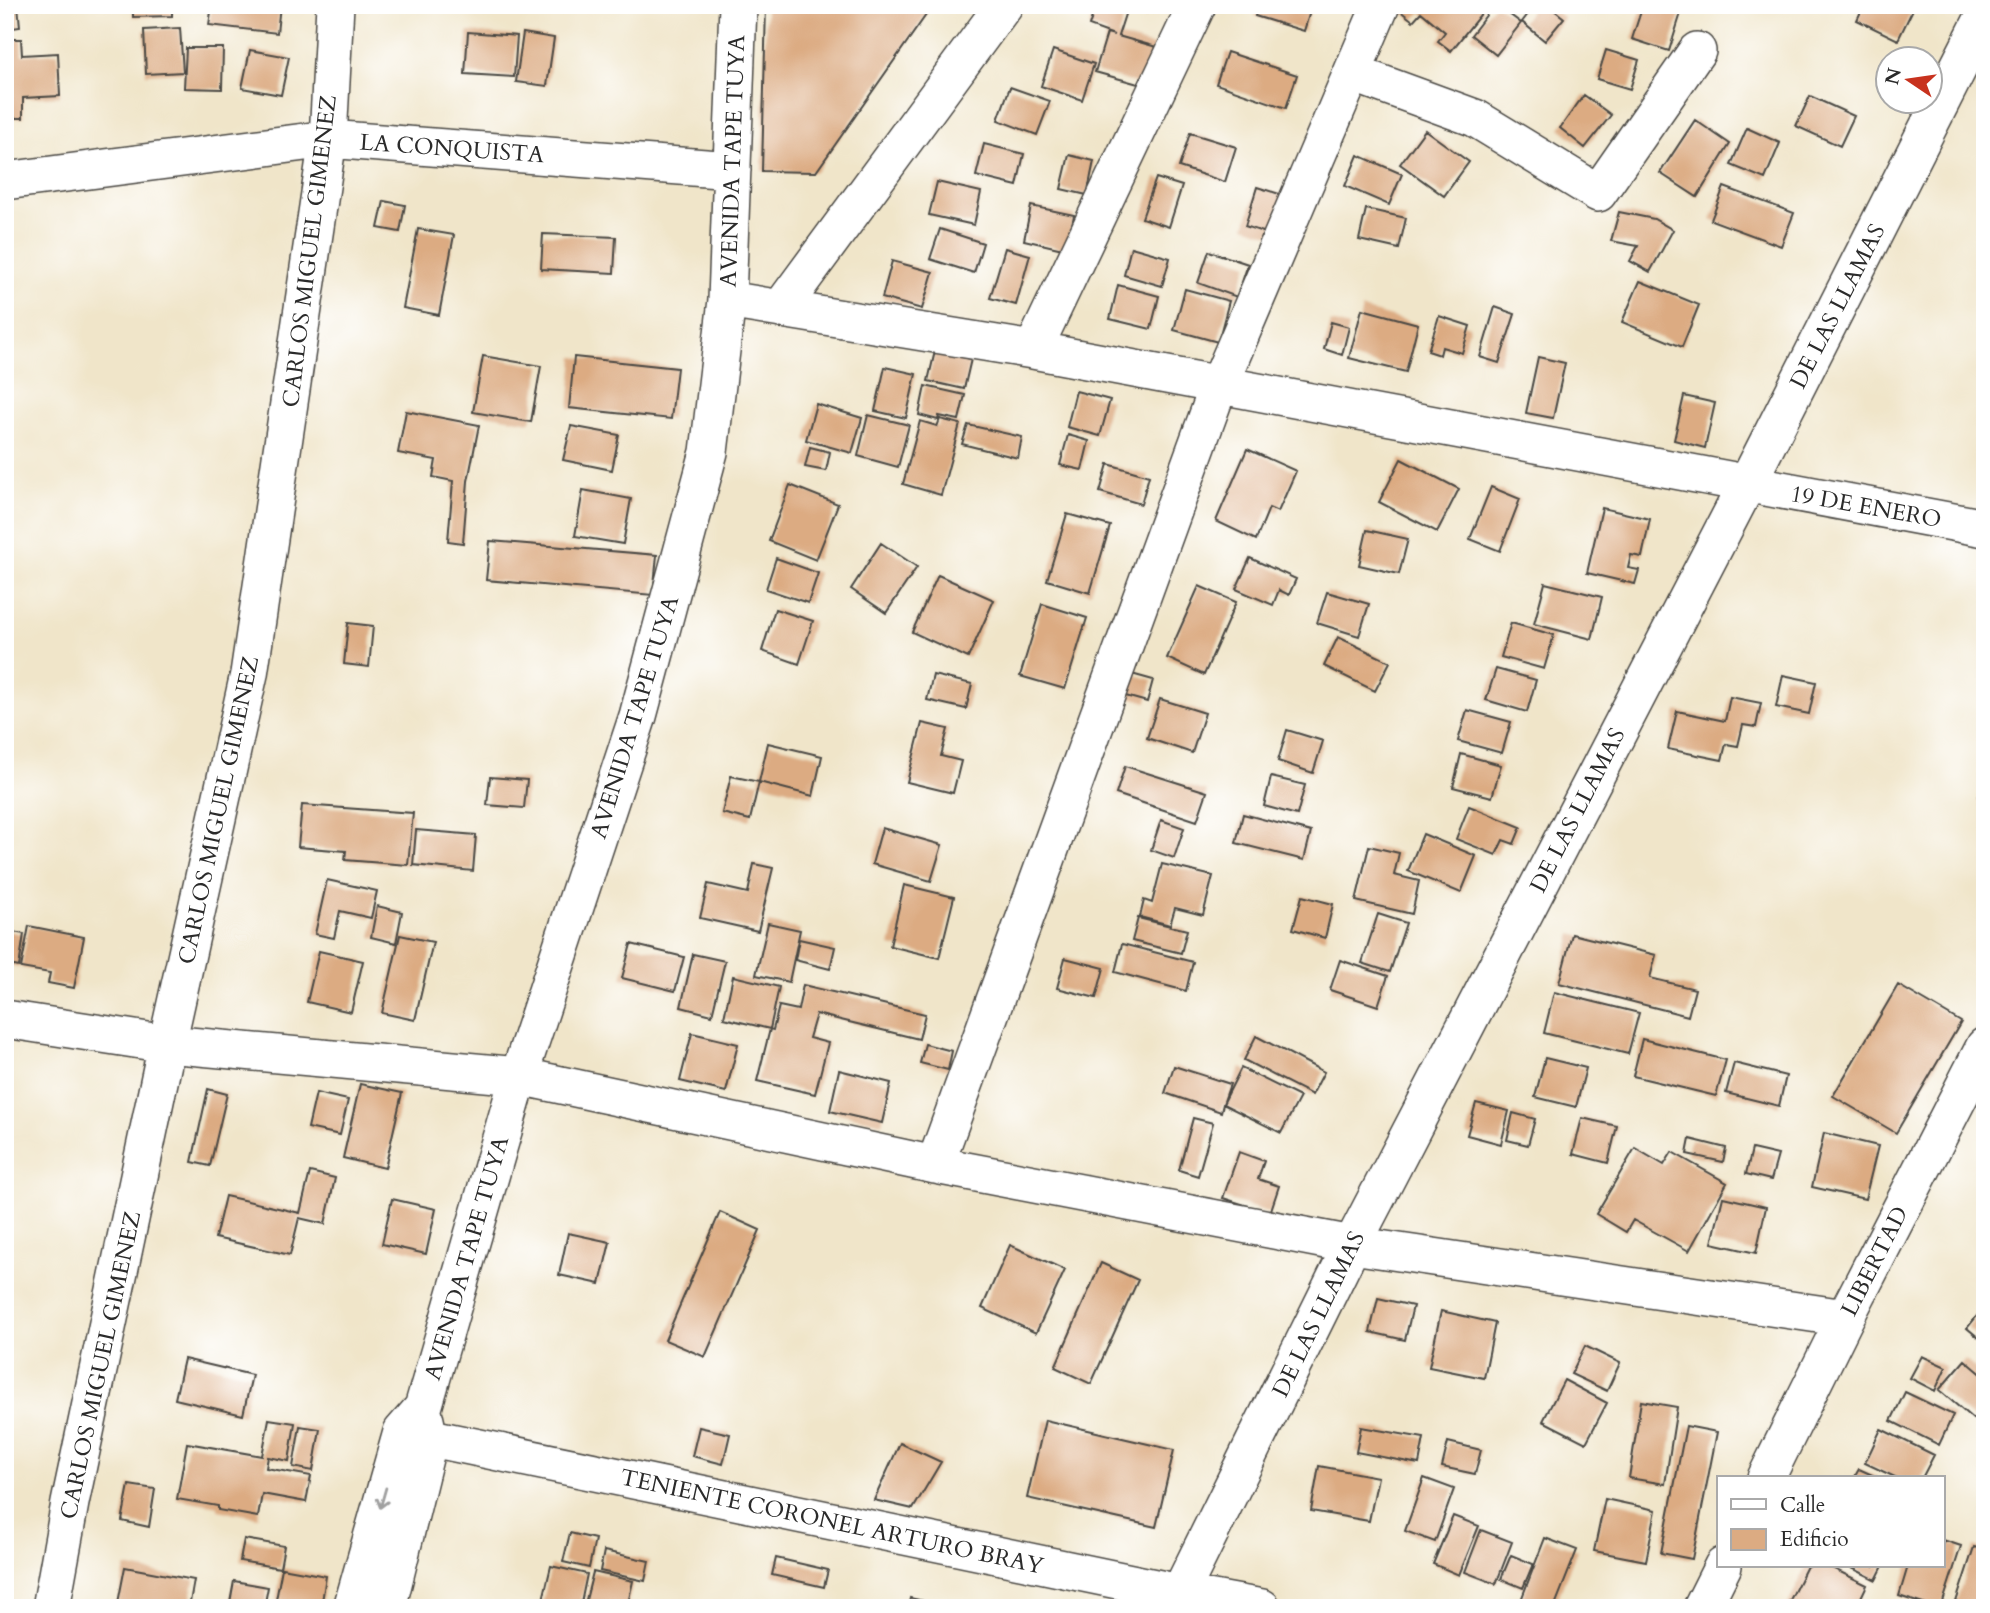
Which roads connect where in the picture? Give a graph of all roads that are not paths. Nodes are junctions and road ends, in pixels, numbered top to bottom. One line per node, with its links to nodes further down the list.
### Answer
1 (335, 5): 9 (street, CARLOS MIGUEL GIMENEZ)
2 (738, 5): 10 (street, AVENIDA TAPE TUYA)
3 (1004, 5): 13 (street)
4 (1197, 5): 14 (street)
5 (1381, 5): 8 (street)
6 (1985, 15): 16 (street, DE LAS LLAMAS)
7 (1697, 51): 8 (street)
8 (1352, 73): 15 (street)
9 (328, 139): 10 (street, LA CONQUISTA); 11 (street, LA CONQUISTA); 19 (street, CARLOS MIGUEL GIMENEZ)
10 (732, 170): 12 (street, AVENIDA TAPE TUYA)
11 (5, 181)
12 (727, 300): 13 (street, 19 DE ENERO); 21 (street, AVENIDA TAPE TUYA)
13 (781, 307): 14 (street, 19 DE ENERO)
14 (1033, 350): 15 (street, 19 DE ENERO)
15 (1219, 385): 16 (street, 19 DE ENERO); 22 (street)
16 (1747, 484): 17 (street, 19 DE ENERO); 23 (street, DE LAS LLAMAS)
17 (1985, 528)
18 (5, 1019): 19 (street)
19 (167, 1044): 21 (street); 29 (street, CARLOS MIGUEL GIMENEZ)
20 (1985, 1046): 24 (street, LIBERTAD)
21 (519, 1076): 22 (street); 25 (street, AVENIDA TAPE TUYA)
22 (935, 1166): 23 (street)
23 (1352, 1245): 24 (street); 28 (street, DE LAS LLAMAS)
24 (1844, 1318): 26 (street, LIBERTAD)
25 (418, 1426): 28 (street, TENIENTE CORONEL ARTURO BRAY); 30 (street, AVENIDA TAPE TUYA, one-way to 30); 31 (street, AVENIDA TAPE TUYA)
26 (1767, 1476)
27 (1722, 1568): 33 (street)
28 (1177, 1601): 32 (street, TENIENTE CORONEL ARTURO BRAY)
29 (51, 1608)
30 (352, 1608)
31 (387, 1608)
32 (1262, 1608)
33 (1702, 1608)

